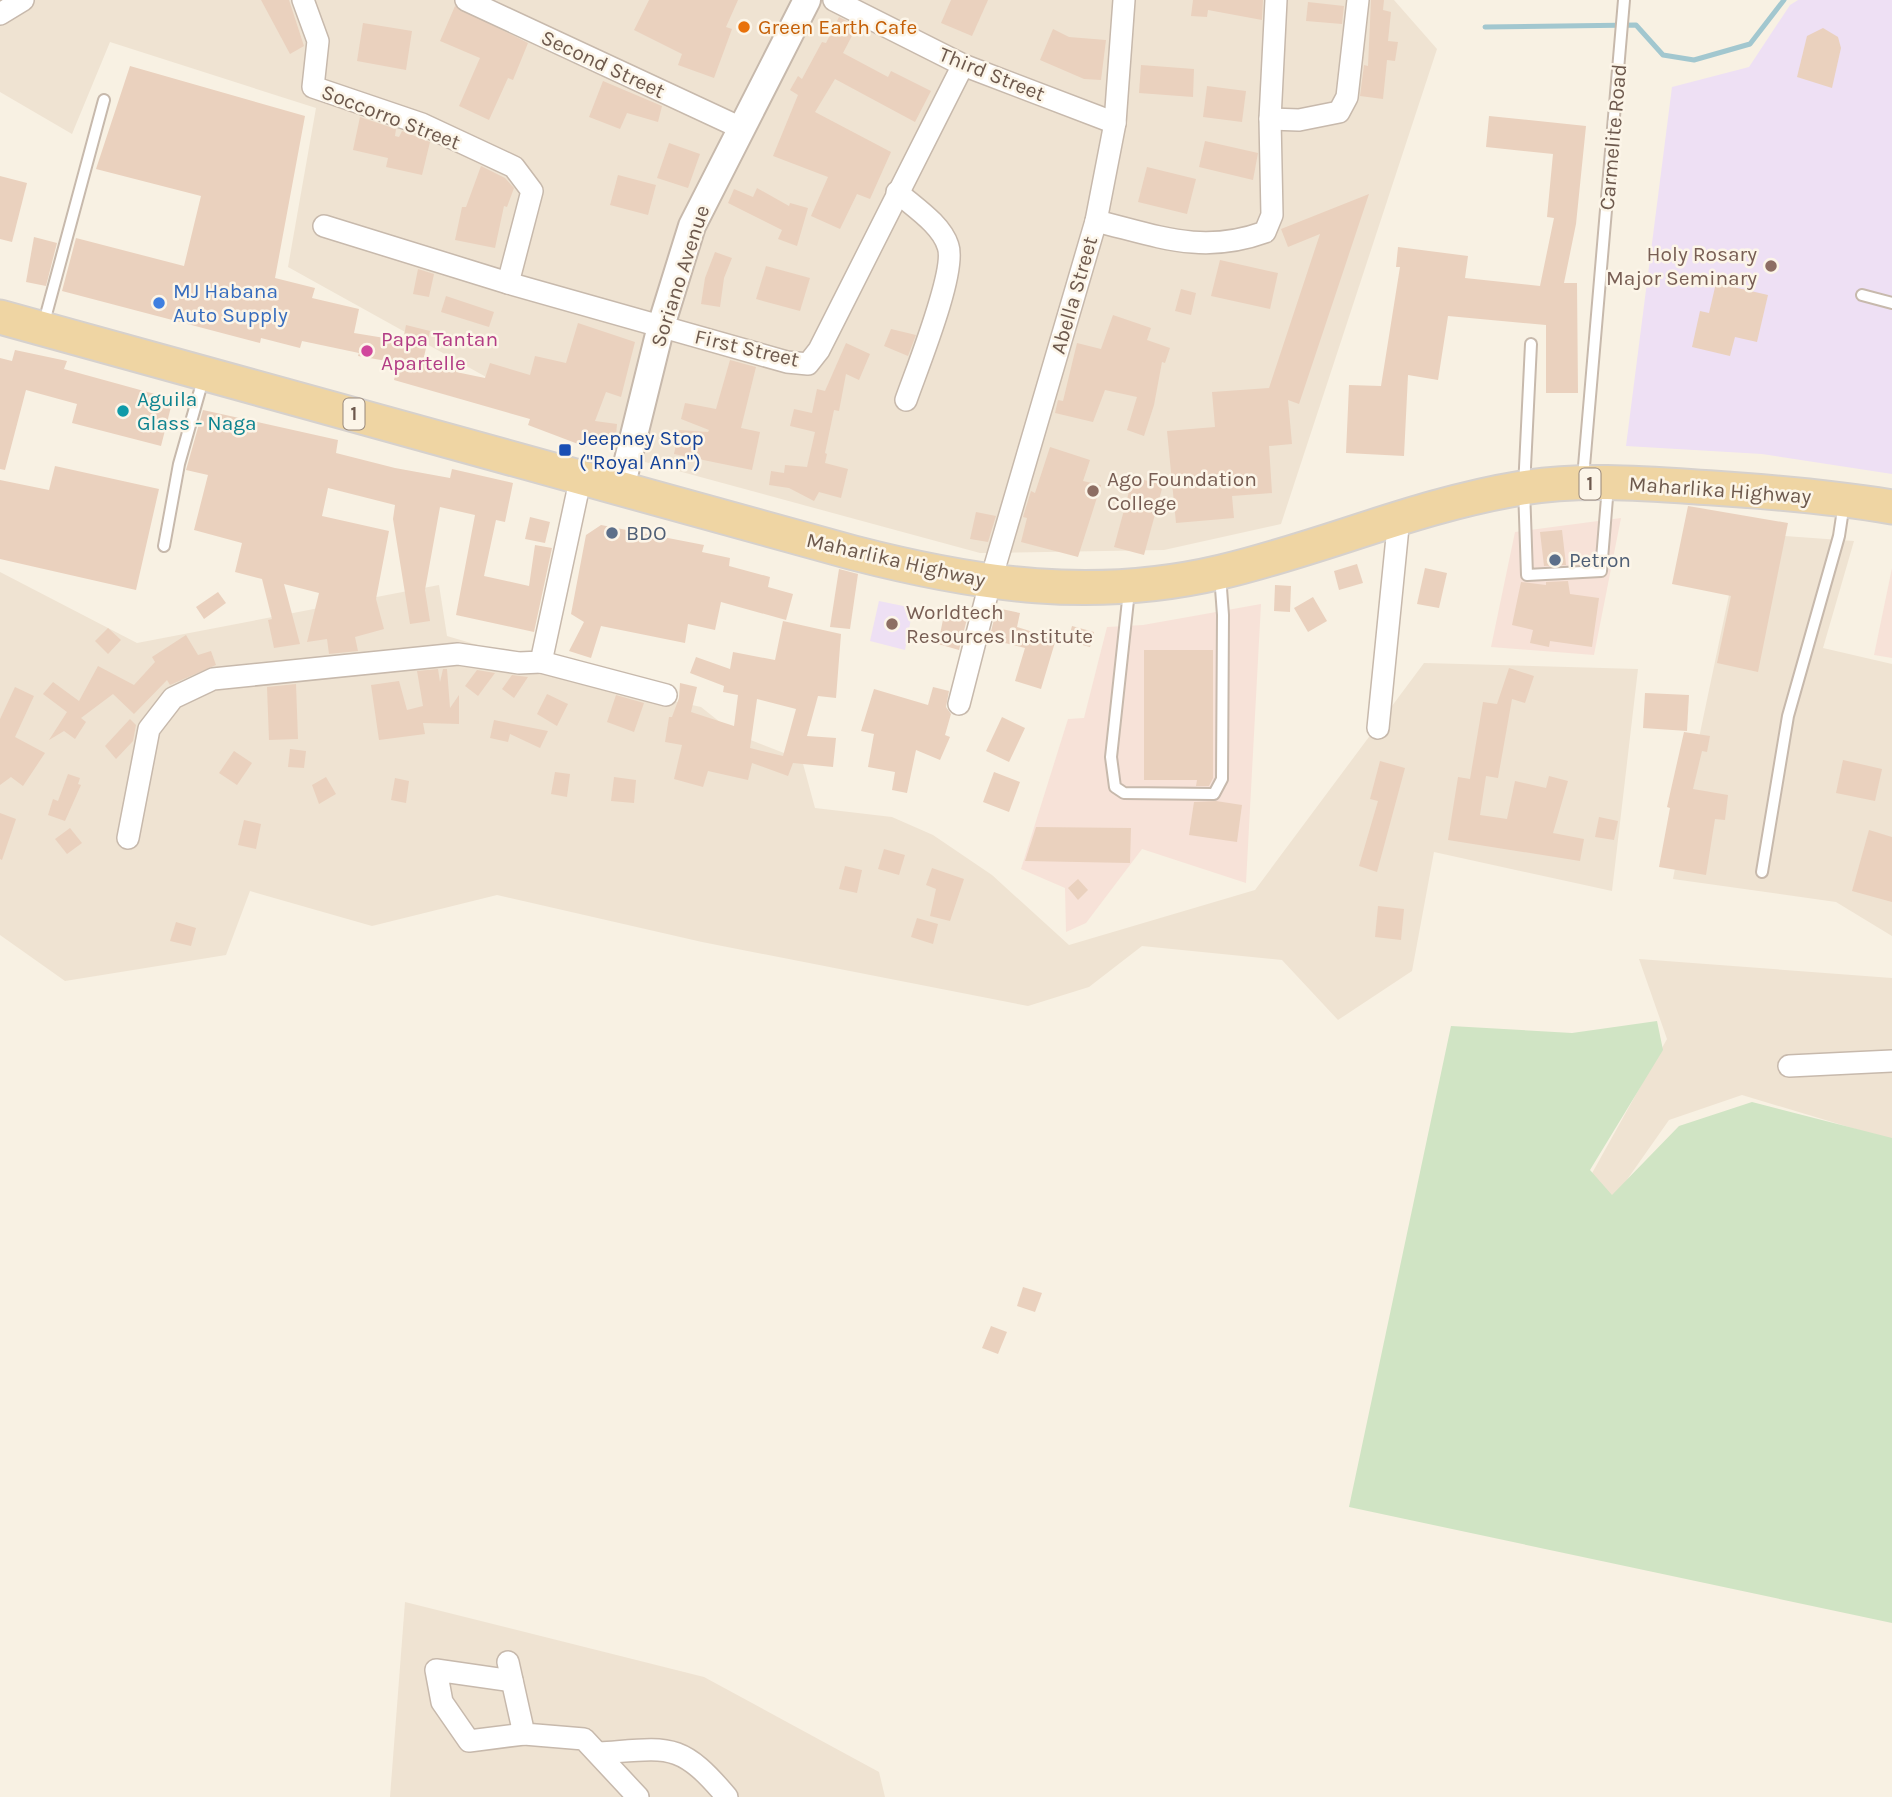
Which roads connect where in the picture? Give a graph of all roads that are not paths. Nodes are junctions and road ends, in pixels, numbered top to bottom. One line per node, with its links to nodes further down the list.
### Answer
1 (23, 0): 10 (street)
2 (303, 0): 19 (street, Soccorro Street)
3 (466, 0): 15 (street, Second Street)
4 (807, 0): 15 (street, Soriano Avenue)
5 (834, 0): 11 (street, Third Street)
6 (1124, 0): 14 (street, Abella Street)
7 (1276, 0): 13 (street)
8 (1358, 0): 13 (street)
9 (1624, 0): 29 (lane, Carmelite Road)
10 (0, 14)
11 (963, 65): 14 (street, Third Street); 16 (street, First Street)
12 (104, 100): 24 (lane)
13 (1270, 119): 17 (street)
14 (1115, 123): 17 (street, Abella Street)
15 (741, 128): 23 (street, Soriano Avenue)
16 (897, 192): 23 (street, First Street); 27 (street)
17 (1096, 220): 37 (street, Abella Street)
18 (324, 226): 19 (street, First Street)
19 (508, 283): 23 (street, First Street)
20 (1862, 295): 21 (lane)
21 (1892, 303)
22 (0, 317): 24 (main road, Maharlika Highway / 1)
23 (661, 327): 30 (street, Soriano Avenue)
24 (42, 329): 26 (main road, Maharlika Highway / 1)
25 (1531, 344): 31 (lane)
26 (205, 372): 28 (main road, Maharlika Highway / 1); 35 (lane)
27 (906, 400)
28 (581, 476): 30 (main road, Maharlika Highway / 1); 39 (street)
29 (1595, 484): 31 (main road, Maharlika Highway / 1); 31 (lane, Carmelite Road); 32 (main road, Maharlika Highway / 1)
30 (621, 488): 37 (main road, Maharlika Highway / 1)
31 (1524, 488): 34 (main road, Maharlika Highway / 1)
32 (1845, 500): 33 (main road, Maharlika Highway / 1); 44 (lane)
33 (1892, 507)
34 (1399, 517): 36 (main road, Maharlika Highway / 1); 42 (street)
35 (164, 547)
36 (1220, 572): 38 (main road, Maharlika Highway / 1); 38 (lane)
37 (990, 583): 38 (main road, Maharlika Highway / 1); 41 (street, Abella Street)
38 (1130, 585)
39 (541, 662): 40 (street); 43 (street)
40 (666, 695)
41 (959, 704)
42 (1378, 727)
43 (128, 838)
44 (1762, 872)
45 (1892, 1061): 46 (street)
46 (1789, 1066)
47 (524, 1734): 47 (street); 48 (street)
48 (600, 1753): 49 (street); 50 (street)
49 (638, 1797)
50 (727, 1797)

